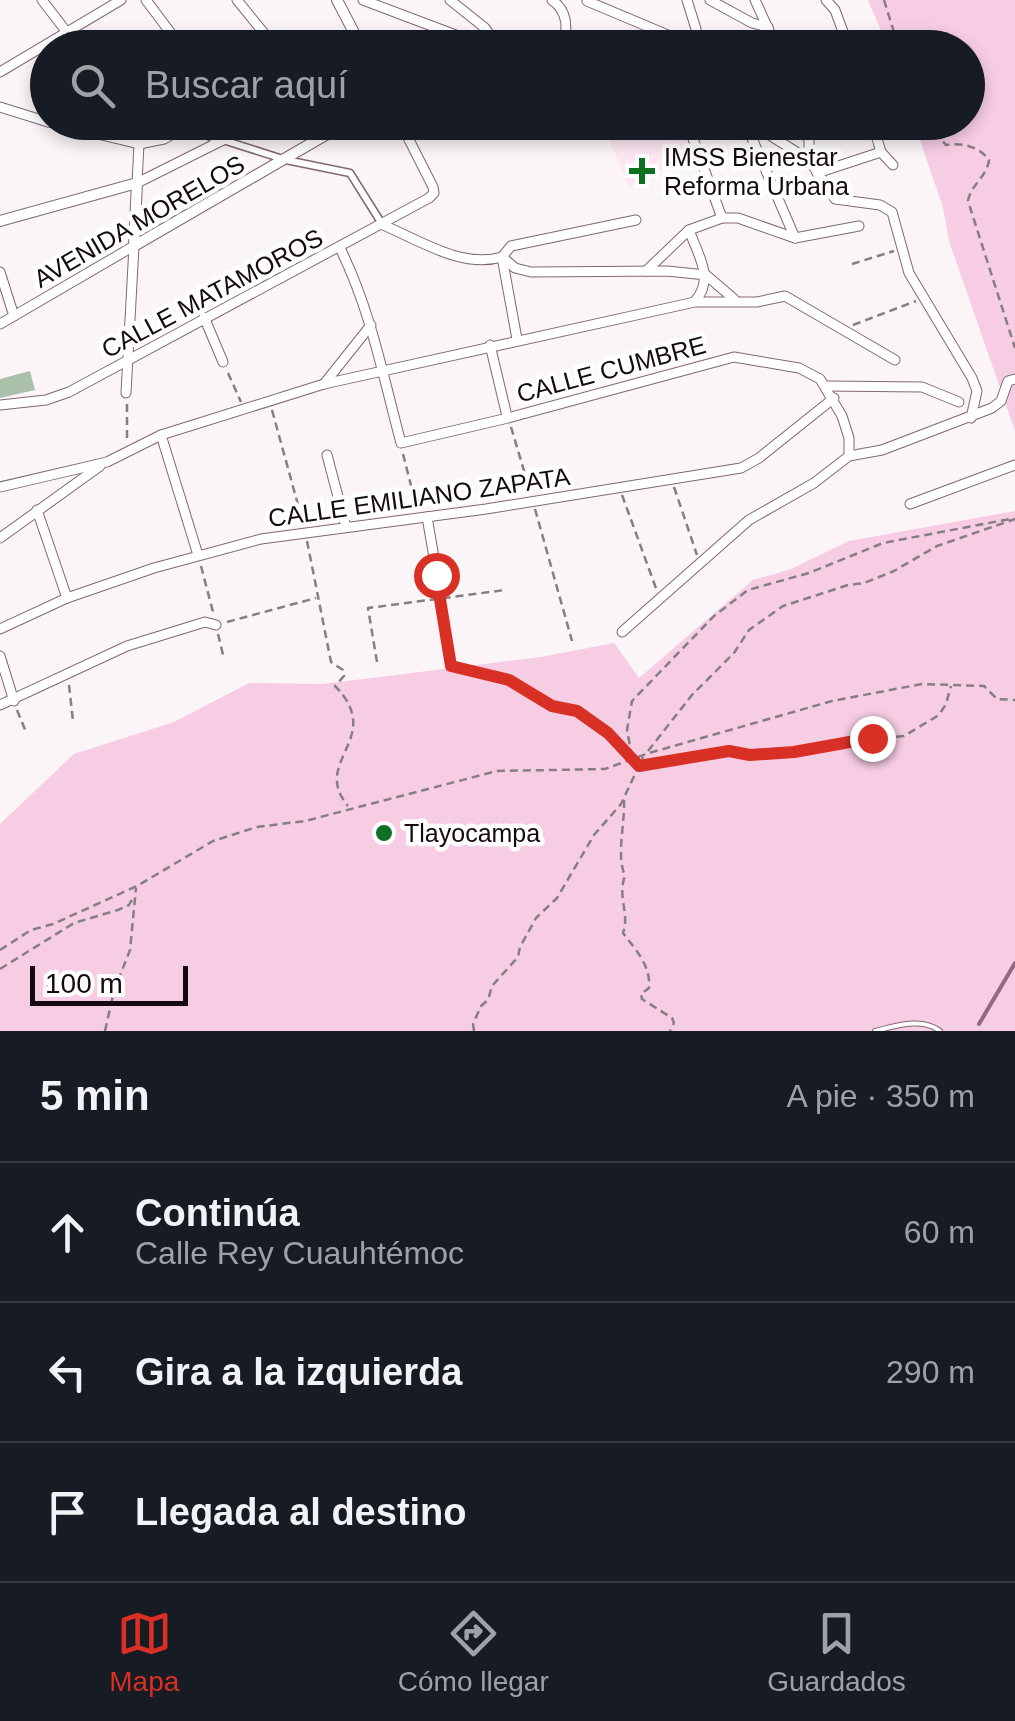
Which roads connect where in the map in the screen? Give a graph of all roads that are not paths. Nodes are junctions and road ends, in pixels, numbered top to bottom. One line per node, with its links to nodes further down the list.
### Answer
1 (42, 0): 15 (street)
2 (122, 0): 16 (street)
3 (146, 0): 17 (street)
4 (237, 0): 18 (street)
5 (363, 0): 20 (street)
6 (450, 0): 21 (street)
7 (552, 0): 22 (street)
8 (688, 0): 24 (street)
9 (710, 0): 14 (street)
10 (755, 0): 14 (street)
11 (826, 0): 26 (street)
12 (587, 1): 23 (street)
13 (340, 3): 19 (street)
14 (768, 27): 25 (street)
15 (66, 30)
16 (73, 30)
17 (168, 30)
18 (261, 30)
19 (353, 30)
20 (442, 30)
21 (487, 30)
22 (566, 30)
23 (654, 30)
24 (694, 30)
25 (769, 30)
26 (842, 30)
27 (30, 55): 28 (street)
28 (0, 72)
29 (0, 107): 30 (street)
30 (30, 116)
31 (122, 140): 42 (street)
32 (138, 140): 42 (street)
33 (159, 140): 42 (street)
34 (224, 140): 44 (street); 48 (street)
35 (317, 140): 44 (street, AVENIDA MORELOS)
36 (409, 140): 52 (street, CALLE MATAMOROS)
37 (694, 140): 49 (street)
38 (754, 140): 55 (street)
39 (776, 140): 45 (street)
40 (809, 140): 45 (street)
41 (877, 140): 43 (street)
42 (138, 144): 48 (street)
43 (881, 152): 46 (street); 47 (street)
44 (286, 160): 52 (street); 56 (street, AVENIDA MORELOS)
45 (809, 160): 47 (street)
46 (893, 165)
47 (817, 173): 82 (street)
48 (137, 184): 51 (street); 56 (street)
49 (722, 218): 54 (street); 55 (street)
50 (636, 220): 58 (street)
51 (0, 221)
52 (383, 225): 57 (street, CALLE MATAMOROS); 58 (street)
53 (859, 226): 55 (street)
54 (689, 230): 59 (street); 61 (street)
55 (794, 238)
56 (134, 246): 64 (street, AVENIDA MORELOS); 71 (street)
57 (340, 248): 65 (street, CALLE MATAMOROS); 67 (street)
58 (502, 258): 59 (street); 68 (street)
59 (646, 271): 61 (street)
60 (0, 272): 64 (street)
61 (706, 275): 62 (street); 63 (street)
62 (736, 301): 63 (street); 70 (street)
63 (695, 302): 68 (street)
64 (14, 316): 66 (street, AVENIDA MORELOS)
65 (204, 317): 71 (street, CALLE MATAMOROS); 72 (street)
66 (0, 324)
67 (371, 325): 73 (street); 75 (street)
68 (517, 339): 69 (street)
69 (490, 346): 73 (street); 81 (street)
70 (895, 360)
71 (128, 362): 77 (street); 80 (street, CALLE MATAMOROS)
72 (223, 362)
73 (385, 370): 75 (street); 81 (street, CALLE CUMBRE)
74 (1015, 378): 82 (street)
75 (324, 384): 83 (street)
76 (827, 386): 78 (street); 79 (street, CALLE CUMBRE); 81 (street, CALLE CUMBRE)
77 (126, 393)
78 (834, 398): 85 (street); 91 (street, CALLE EMILIANO ZAPATA)
79 (959, 402)
80 (0, 404)
81 (507, 415)
82 (971, 418): 85 (street)
83 (160, 435): 86 (street); 94 (street)
84 (327, 455): 92 (street)
85 (849, 456): 99 (street)
86 (106, 462): 88 (street); 90 (street)
87 (1015, 465): 89 (street)
88 (0, 487)
89 (910, 504)
90 (37, 510): 93 (street); 96 (street)
91 (424, 518): 92 (street, CALLE EMILIANO ZAPATA); 95 (street)
92 (346, 527): 94 (street, CALLE EMILIANO ZAPATA)
93 (0, 538)
94 (198, 555): 96 (street, CALLE EMILIANO ZAPATA)
95 (436, 575)
96 (67, 598): 98 (street, CALLE EMILIANO ZAPATA)
97 (216, 625): 101 (street)
98 (0, 629)
99 (622, 632)
100 (0, 656): 101 (street)
101 (14, 701): 102 (street)
102 (0, 705)
103 (875, 1031): 104 (lane)
104 (940, 1031)

